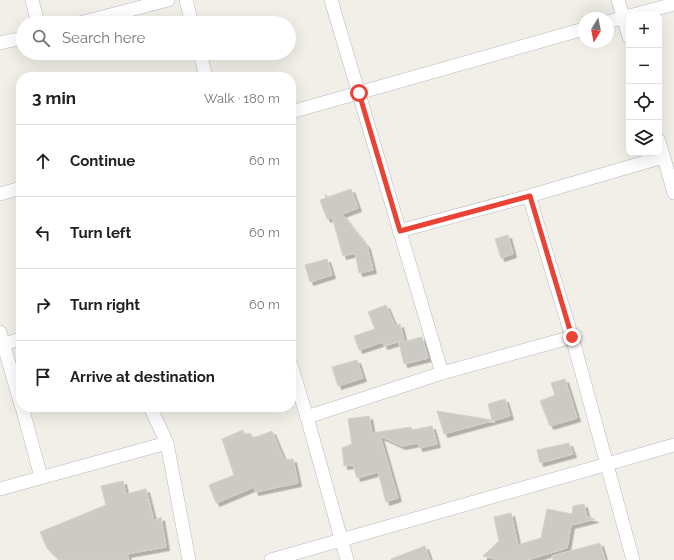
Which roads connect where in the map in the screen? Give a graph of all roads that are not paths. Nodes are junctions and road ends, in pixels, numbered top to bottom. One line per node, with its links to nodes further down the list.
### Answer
1 (32, 0): 9 (street)
2 (168, 0): 10 (street)
3 (186, 0): 11 (street)
4 (331, 0): 19 (street)
5 (618, 0): 8 (street)
6 (674, 4): 7 (street)
7 (643, 12)
8 (626, 13)
9 (36, 16)
10 (107, 16)
11 (190, 16)
12 (626, 17): 13 (street)
13 (614, 20)
14 (578, 31): 19 (street)
15 (16, 40): 16 (street)
16 (0, 43)
17 (202, 60): 18 (street)
18 (205, 72)
19 (359, 93): 20 (street); 27 (street)
20 (296, 111)
21 (662, 151): 22 (street)
22 (664, 157): 24 (street); 26 (street)
23 (16, 189): 25 (street)
24 (674, 193)
25 (0, 194)
26 (530, 196): 27 (street); 28 (street)
27 (400, 231): 31 (street)
28 (572, 337): 31 (street); 39 (street)
29 (2, 338): 30 (street); 33 (street)
30 (16, 339)
31 (442, 373): 36 (street)
32 (296, 381): 36 (street)
33 (16, 388)
34 (23, 412): 40 (street)
35 (152, 412): 37 (street)
36 (307, 417): 42 (street)
37 (167, 443): 40 (street); 43 (street)
38 (674, 445): 39 (street)
39 (607, 464): 42 (street); 46 (street)
40 (41, 477): 41 (street)
41 (0, 489)
42 (341, 540): 44 (street); 45 (street)
43 (189, 560)
44 (271, 560)
45 (347, 560)
46 (633, 560)

